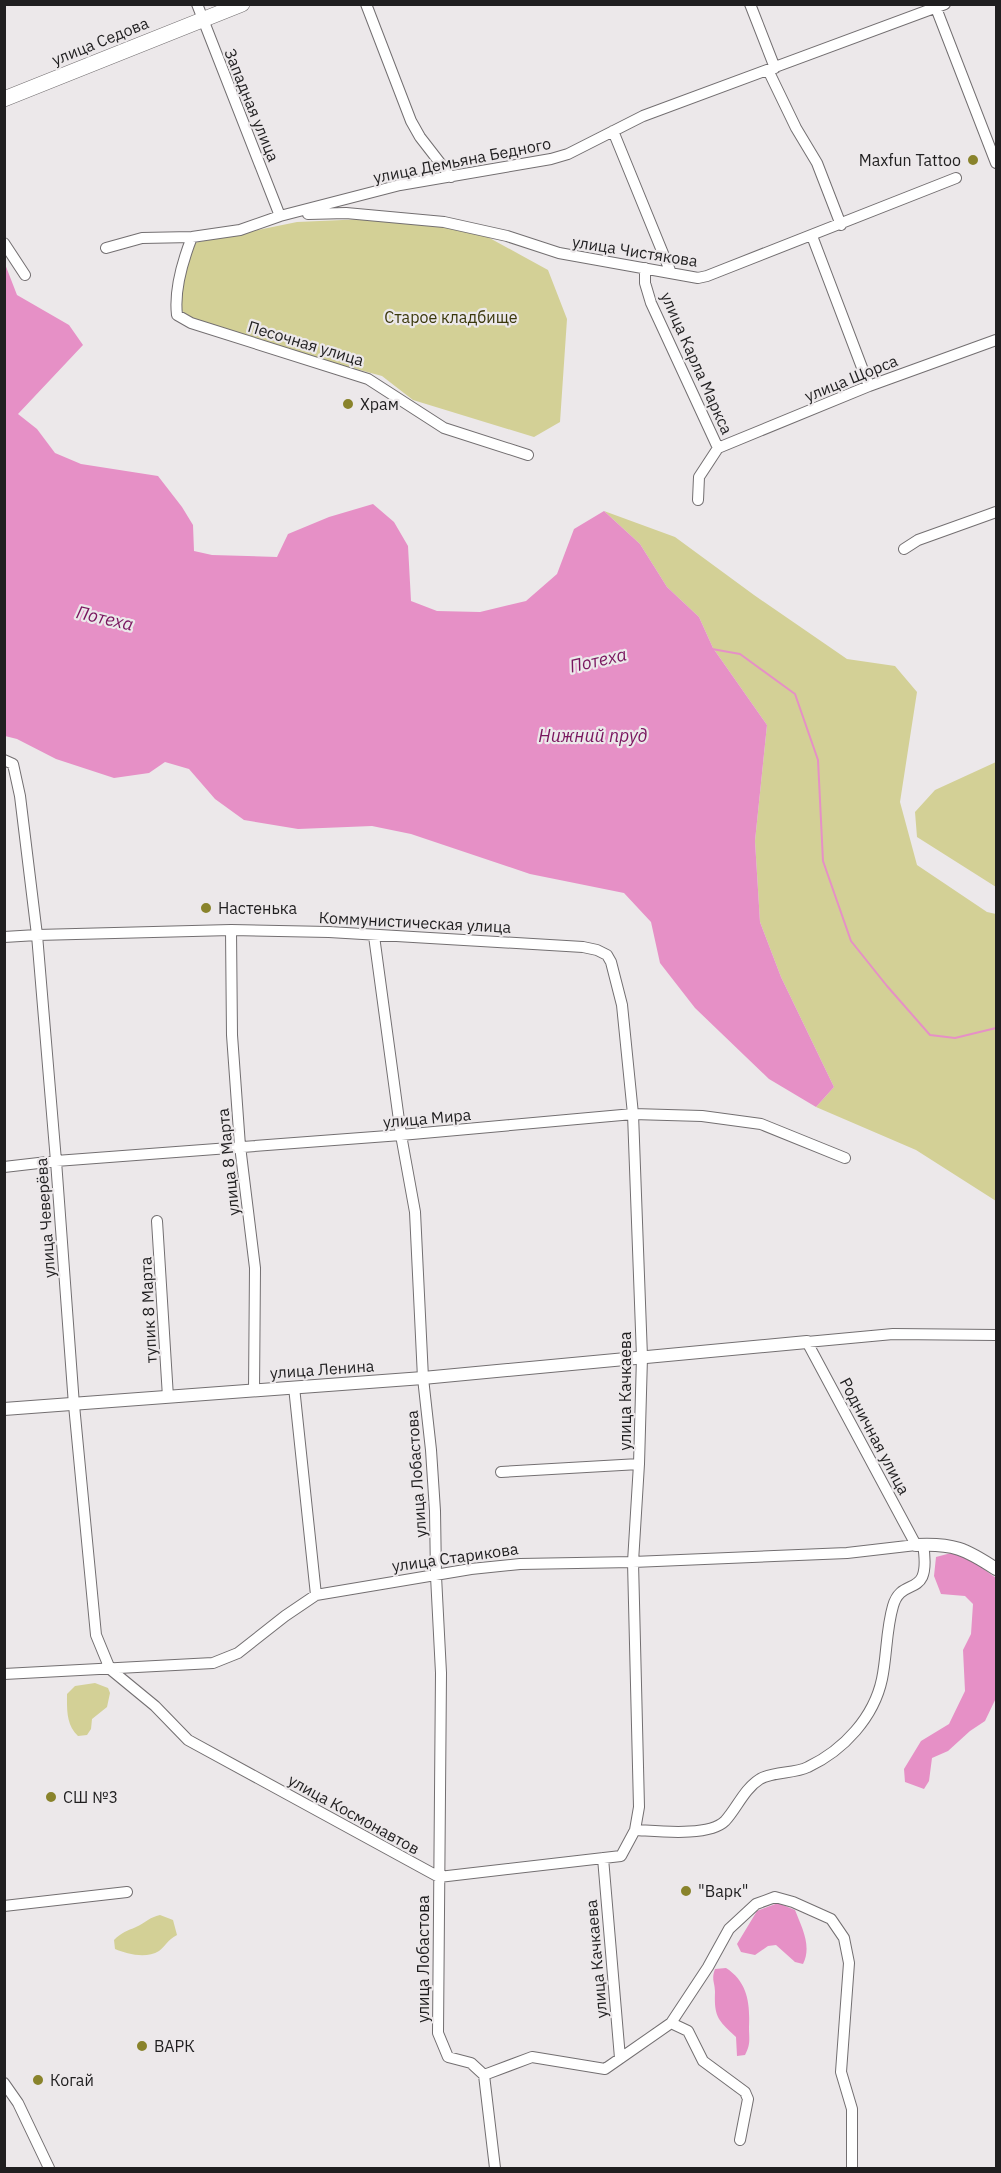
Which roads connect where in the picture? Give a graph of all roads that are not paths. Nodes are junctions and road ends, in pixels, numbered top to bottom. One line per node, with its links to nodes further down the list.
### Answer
1 (197, 4): 6 (street, Западная улица)
2 (242, 4): 6 (main road, улица Седова)
3 (366, 4): 11 (street)
4 (750, 4): 7 (street)
5 (941, 6): 7 (street, улица Демьяна Бедного); 10 (street)
6 (202, 20): 8 (main road, улица Седова); 14 (street, Западная улица)
7 (771, 69): 9 (street, улица Демьяна Бедного); 15 (street)
8 (4, 99)
9 (613, 131): 11 (street, улица Демьяна Бедного); 21 (street, улица Карла Маркса)
10 (996, 163)
11 (451, 177): 13 (street, улица Демьяна Бедного)
12 (956, 178): 15 (street, улица Чистякова)
13 (296, 213): 14 (street, улица Демьяна Бедного); 20 (street, улица Чистякова)
14 (280, 216): 17 (street, улица Демьяна Бедного)
15 (841, 225): 16 (street, улица Чистякова)
16 (812, 236): 21 (street, улица Чистякова); 24 (street)
17 (192, 237): 19 (street, улица Демьяна Бедного); 26 (street, Песочная улица)
18 (4, 243): 22 (street)
19 (106, 248)
20 (645, 268): 21 (street, улица Чистякова); 25 (street, улица Карла Маркса)
21 (671, 273)
22 (24, 274)
23 (996, 340): 24 (street, улица Щорса)
24 (868, 386): 25 (street, улица Щорса)
25 (718, 448): 27 (street, улица Карла Маркса)
26 (528, 455)
27 (698, 500)
28 (996, 512): 29 (street)
29 (904, 549)
30 (9, 762): 32 (street, улица Чеверёва)
31 (231, 930): 32 (street, Коммунистическая улица); 33 (street, Коммунистическая улица); 38 (street, улица 8 Марта)
32 (37, 935): 34 (street, Коммунистическая улица); 40 (street, улица Чеверёва)
33 (374, 936): 35 (street, Коммунистическая улица); 37 (street, улица Лобастова)
34 (4, 938)
35 (607, 955): 36 (street, улица Качкаева)
36 (633, 1114): 37 (street, улица Мира); 39 (street, улица Мира); 45 (street, улица Качкаева)
37 (401, 1135): 38 (street, улица Мира); 46 (street, улица Лобастова)
38 (240, 1146): 40 (street, улица Мира); 48 (street, улица 8 Марта)
39 (845, 1158)
40 (56, 1161): 41 (street, улица Мира); 50 (street, улица Чеверёва)
41 (4, 1167)
42 (157, 1221): 49 (street, тупик 8 Марта)
43 (996, 1335): 44 (street)
44 (807, 1342): 45 (street, улица Ленина); 54 (street, Родничная улица)
45 (642, 1357): 46 (street, улица Ленина); 52 (street, улица Качкаева)
46 (423, 1378): 47 (street, улица Ленина); 57 (street, улица Лобастова)
47 (294, 1387): 48 (street, улица Ленина); 58 (street)
48 (254, 1390): 49 (street, улица Ленина)
49 (168, 1397): 50 (street, улица Ленина)
50 (74, 1405): 51 (street, улица Ленина); 59 (street, улица Чеверёва)
51 (4, 1409)
52 (639, 1464): 53 (street); 55 (street, улица Качкаева)
53 (501, 1472)
54 (920, 1544): 55 (street, улица Старикова); 56 (street, улица Старикова); 61 (street)
55 (633, 1562): 57 (street, улица Старикова); 61 (street, улица Качкаева)
56 (996, 1569)
57 (436, 1576): 58 (street, улица Старикова); 63 (street, улица Лобастова)
58 (316, 1595): 59 (street, улица Старикова)
59 (110, 1669): 60 (street, улица Старикова); 63 (street, улица Космонавтов)
60 (4, 1674)
61 (635, 1830): 62 (street, улица Качкаева)
62 (603, 1858): 63 (street); 67 (street, улица Качкаева)
63 (439, 1877): 68 (street, улица Лобастова)
64 (127, 1892): 65 (street)
65 (4, 1906)
66 (671, 2023): 67 (street); 70 (street); 73 (street)
67 (620, 2058): 68 (street)
68 (484, 2075): 72 (street)
69 (4, 2083): 71 (street)
70 (740, 2140)
71 (49, 2169)
72 (495, 2169)
73 (852, 2169)

